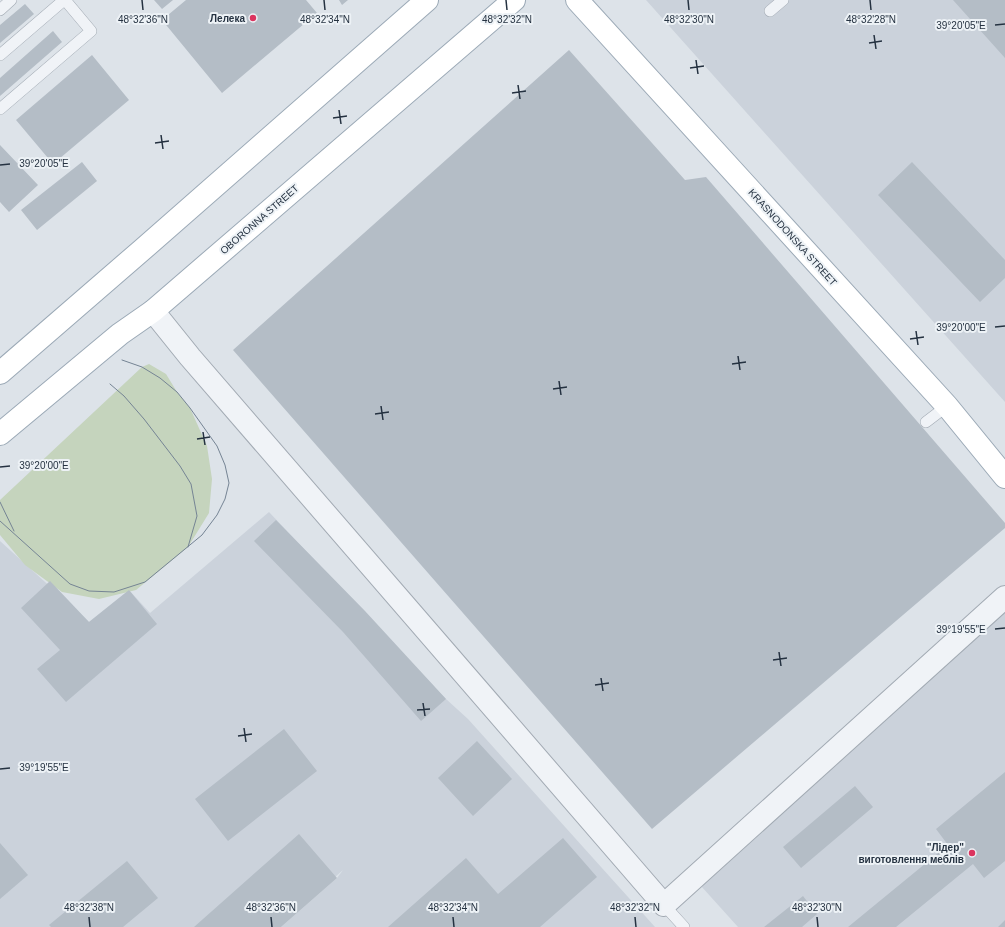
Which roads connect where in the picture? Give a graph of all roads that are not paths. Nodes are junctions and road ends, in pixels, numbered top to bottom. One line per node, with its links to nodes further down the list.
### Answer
1 (11, 0): 7 (lane)
2 (64, 0): 9 (lane); 10 (lane)
3 (426, 0): 12 (main road)
4 (514, 0): 11 (main road, OBORONNA STREET)
5 (577, 0): 13 (main road, KRASNODONSKA STREET)
6 (783, 0): 8 (lane)
7 (0, 10)
8 (770, 11)
9 (0, 55)
10 (0, 109)
11 (153, 311): 15 (main road, OBORONNA STREET); 18 (street)
12 (0, 373)
13 (947, 406): 14 (lane); 16 (main road, KRASNODONSKA STREET)
14 (926, 422)
15 (0, 434)
16 (1005, 477)
17 (1005, 597): 18 (street)
18 (664, 905): 19 (lane)
19 (684, 927)

